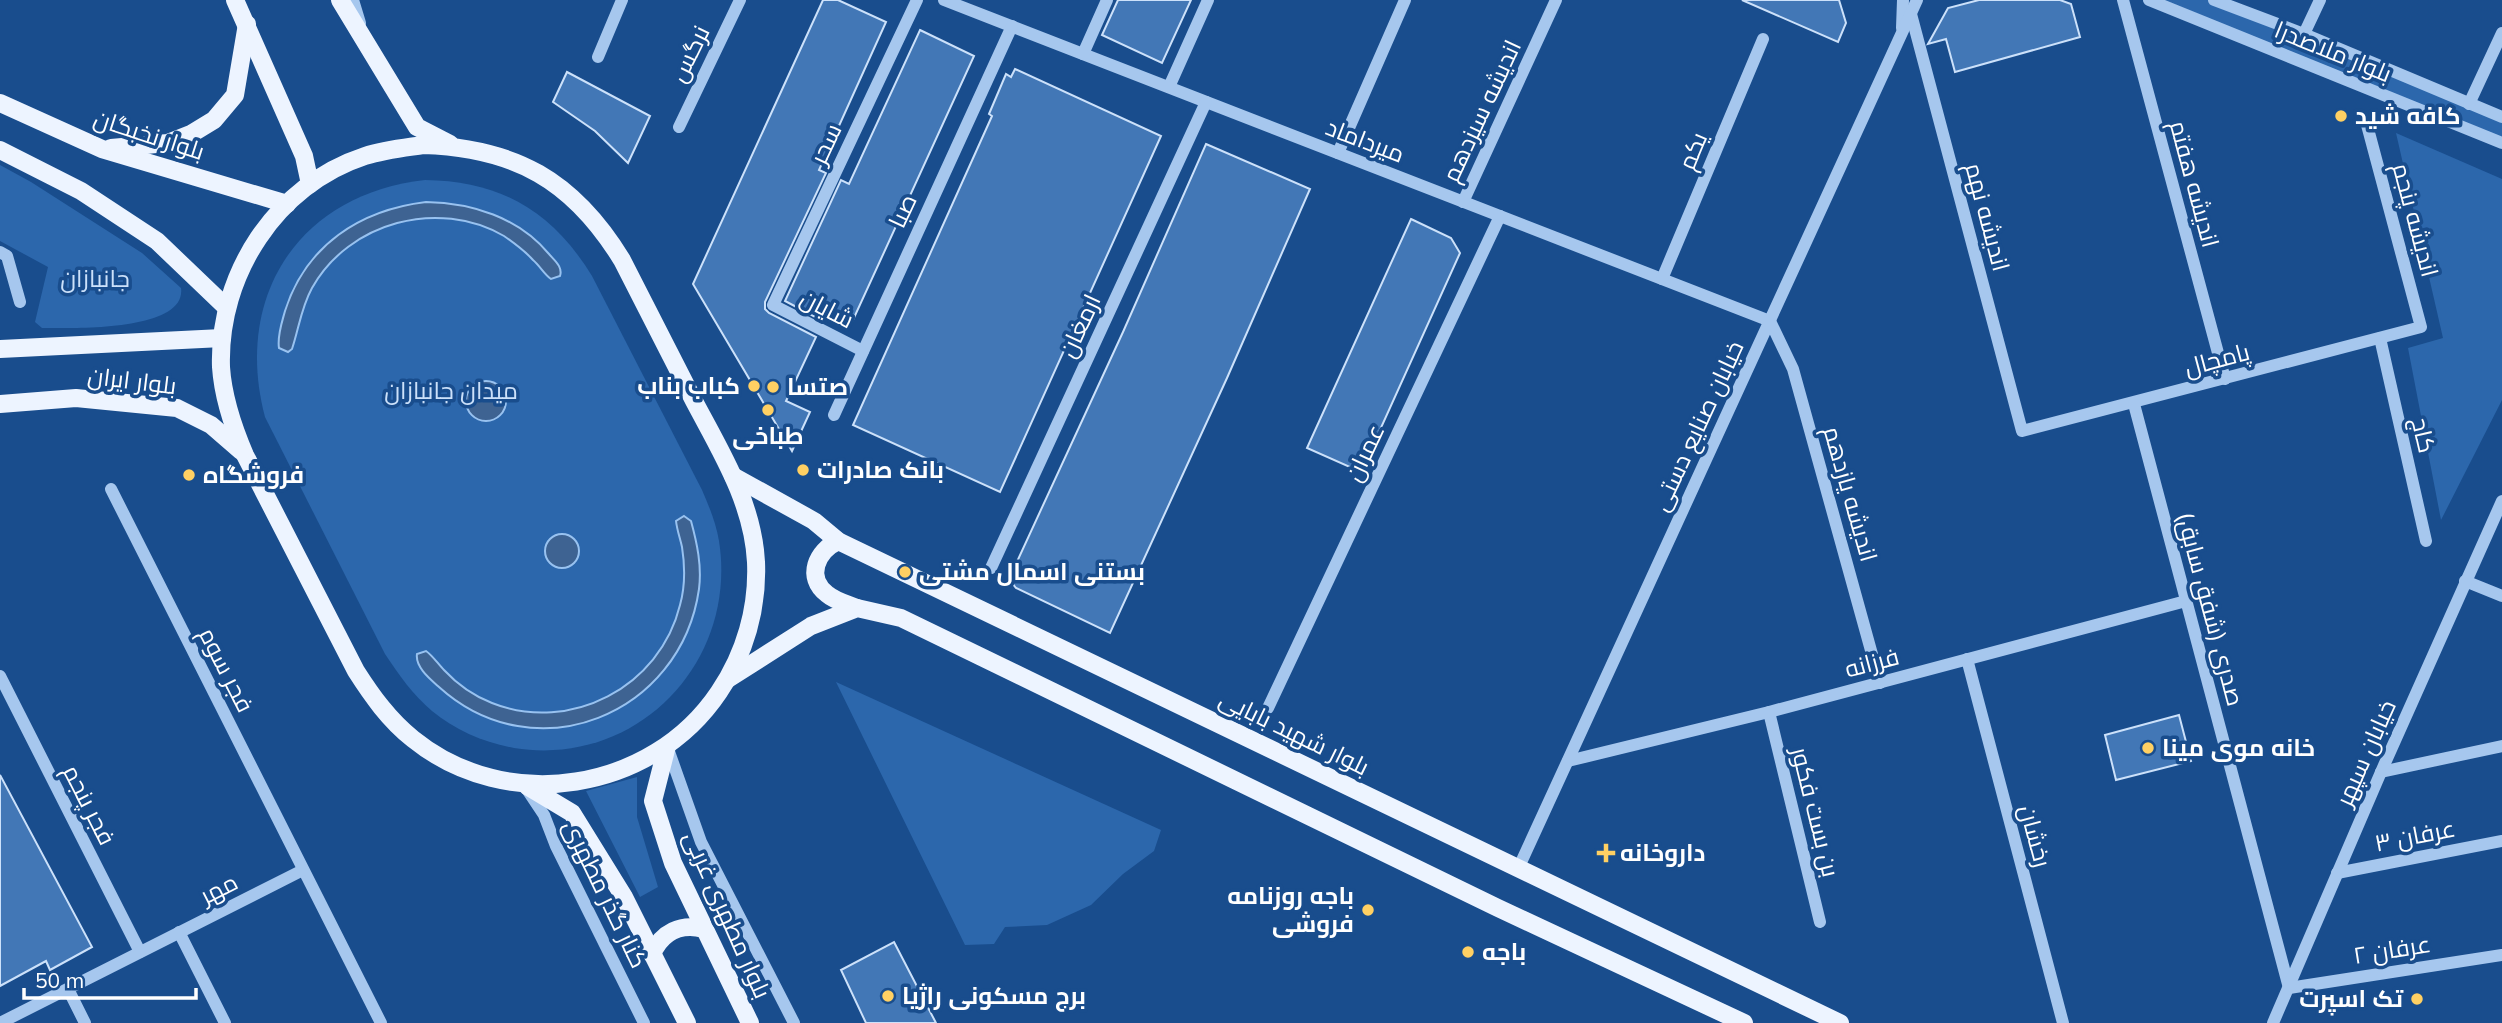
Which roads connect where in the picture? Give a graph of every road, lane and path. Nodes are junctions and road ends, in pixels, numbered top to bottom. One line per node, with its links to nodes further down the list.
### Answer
1 (235, 0): 19 (main road)
2 (340, 0): 25 (main road)
3 (353, 0): 25 (street)
4 (622, 0): 27 (street)
5 (740, 0): 34 (street, نرگس)
6 (917, 0): 47 (street, سحر)
7 (944, 0): 20 (street, میرداماد)
8 (1107, 0): 26 (street)
9 (1208, 0): 28 (street)
10 (1405, 0): 39 (street)
11 (1556, 0): 41 (street, اندیشه سیزدهم)
12 (1903, 0): 22 (street)
13 (1917, 0): 18 (street, خیابان صنایع دستی)
14 (2123, 0): 55 (street, اندیشه هفتم)
15 (2149, 0): 35 (street, بلوار ملاصدرا)
16 (2214, 0): 23 (street, بلوار ملاصدرا)
17 (2320, 0): 23 (street)
18 (1911, 14): 22 (street, خیابان صنایع دستی); 59 (street, اندیشه نهم)
19 (247, 24): 37 (main road); 40 (main road)
20 (1012, 26): 26 (street, میرداماد); 54 (street, صبا)
21 (2502, 33): 31 (street)
22 (1902, 34): 49 (street, خیابان صنایع دستی)
23 (2304, 34): 31 (street, بلوار ملاصدرا)
24 (1763, 39): 45 (street, یکم)
25 (368, 47): 36 (main road)
26 (1083, 54): 28 (street, میرداماد)
27 (598, 57)
28 (1169, 87): 29 (street, میرداماد)
29 (1206, 102): 39 (street, میرداماد); 66 (street, ارمغان)
30 (0, 103): 37 (main road, بلوار نخبگان)
31 (2469, 104): 32 (street, بلوار ملاصدرا)
32 (2502, 117)
33 (2367, 125): 50 (street, اندیشه پنجم)
34 (679, 127)
35 (2502, 143)
36 (453, 146): 40 (main road); 61 (main road)
37 (102, 149): 42 (main road, بلوار نخبگان)
38 (0, 150): 48 (main road)
39 (1338, 153): 41 (street, میرداماد)
40 (310, 184): 42 (main road)
41 (1463, 202): 43 (street, میرداماد)
42 (287, 204): 48 (main road)
43 (1500, 216): 45 (street, میرداماد); 75 (street, عمران)
44 (0, 252): 46 (street)
45 (1662, 279): 49 (street, میرداماد)
46 (20, 302)
47 (773, 305): 54 (street, شایان)
48 (227, 308): 51 (main road)
49 (1770, 321): 74 (street, اندیشه یازدهم); 79 (street, خیابان صنایع دستی)
50 (2421, 327): 52 (street, پامچال)
51 (222, 338): 53 (main road, بلوار ایران); 60 (main road)
52 (2380, 338): 55 (street, پامچال); 65 (street, کاج)
53 (0, 348)
54 (863, 351): 58 (street, صبا)
55 (2225, 379): 57 (street, پامچال)
56 (0, 404): 60 (main road, بلوار ایران)
57 (2134, 404): 59 (street, پامچال); 69 (street, صدری (شفق سابق))
58 (834, 415)
59 (2022, 431)
60 (245, 455): 81 (main road)
61 (733, 475): 64 (main road, بلوار شهید بابایی); 73 (main road)
62 (111, 489): 84 (street, فجر سوم)
63 (2502, 501): 67 (street, خیابان سپهر)
64 (838, 541): 70 (main road); 83 (main road, بلوار شهید بابایی)
65 (2426, 541)
66 (992, 568)
67 (2465, 582): 68 (street); 80 (street, خیابان سپهر)
68 (2502, 596)
69 (2186, 601): 71 (street, فرزانه); 92 (street, صدری (شفق سابق))
70 (857, 608): 73 (main road); 102 (main road)
71 (1966, 659): 74 (street, فرزانه); 104 (street, رخشان)
72 (0, 676): 89 (street, فجر پنجم)
73 (728, 679): 77 (main road)
74 (1880, 682): 76 (street, فرزانه)
75 (1268, 708)
76 (1769, 712): 79 (street, فرزانه); 86 (street, بن بست فكور)
77 (667, 746): 81 (main road); 87 (main road, بلوار مطهری غربی); 101 (street)
78 (2502, 746): 80 (street)
79 (1568, 761): 83 (street, خیابان صنایع دستی)
80 (2381, 772): 85 (street, خیابان سپهر)
81 (524, 784): 90 (main road); 98 (street, کنار گذر مطهری)
82 (2502, 841): 85 (street, عرفان ۳)
83 (1518, 869): 103 (main road, بلوار شهید بابایی)
84 (303, 870): 88 (street, مهر); 97 (street)
85 (2337, 873): 92 (street, خیابان سپهر)
86 (1820, 922)
87 (704, 929): 90 (main road); 100 (main road, بلوار مطهری غربی)
88 (179, 932): 89 (street, مهر); 96 (street)
89 (139, 952): 93 (street, مهر)
90 (652, 954): 99 (main road)
91 (2502, 955): 92 (street, عرفان ۲)
92 (2289, 988): 105 (street, خیابان سپهر)
93 (68, 989): 94 (street, مهر); 95 (street)
94 (0, 1023)
95 (85, 1023)
96 (225, 1023)
97 (381, 1023)
98 (644, 1023)
99 (687, 1023)
100 (750, 1023)
101 (794, 1023)
102 (1744, 1023)
103 (1840, 1023)
104 (2063, 1023)
105 (2273, 1023)

